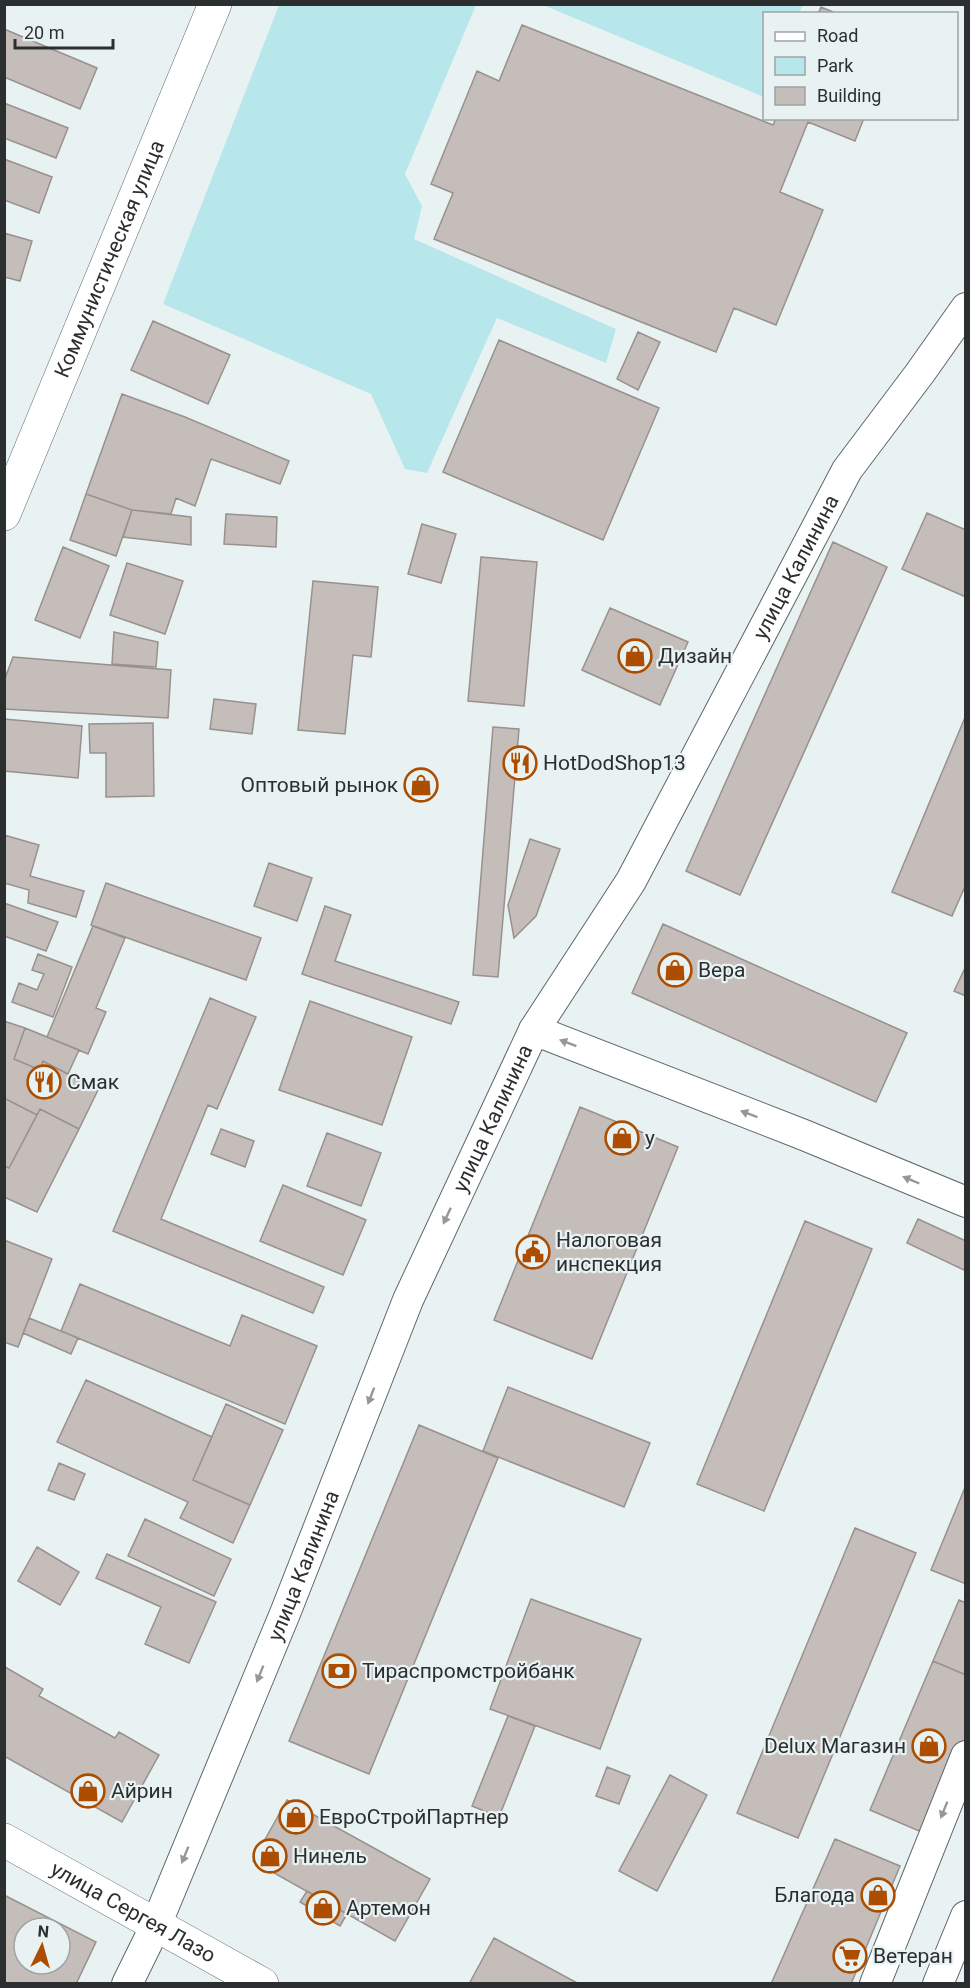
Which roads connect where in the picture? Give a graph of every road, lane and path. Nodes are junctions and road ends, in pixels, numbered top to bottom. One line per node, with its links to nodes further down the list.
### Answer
1 (215, 4): 3 (main road, Коммунистическая улица)
2 (966, 308): 4 (street, улица Калинина)
3 (4, 514)
4 (534, 1030): 5 (street, one-way to 4); 9 (street, улица Калинина, one-way to 9)
5 (966, 1202)
6 (966, 1756): 12 (street, one-way to 12)
7 (4, 1840): 9 (main road, улица Сергея Лазо)
8 (966, 1916): 13 (street)
9 (156, 1925): 10 (street, улица Калинина); 11 (main road, улица Сергея Лазо)
10 (127, 1983)
11 (262, 1983)
12 (875, 1983)
13 (938, 1983)

